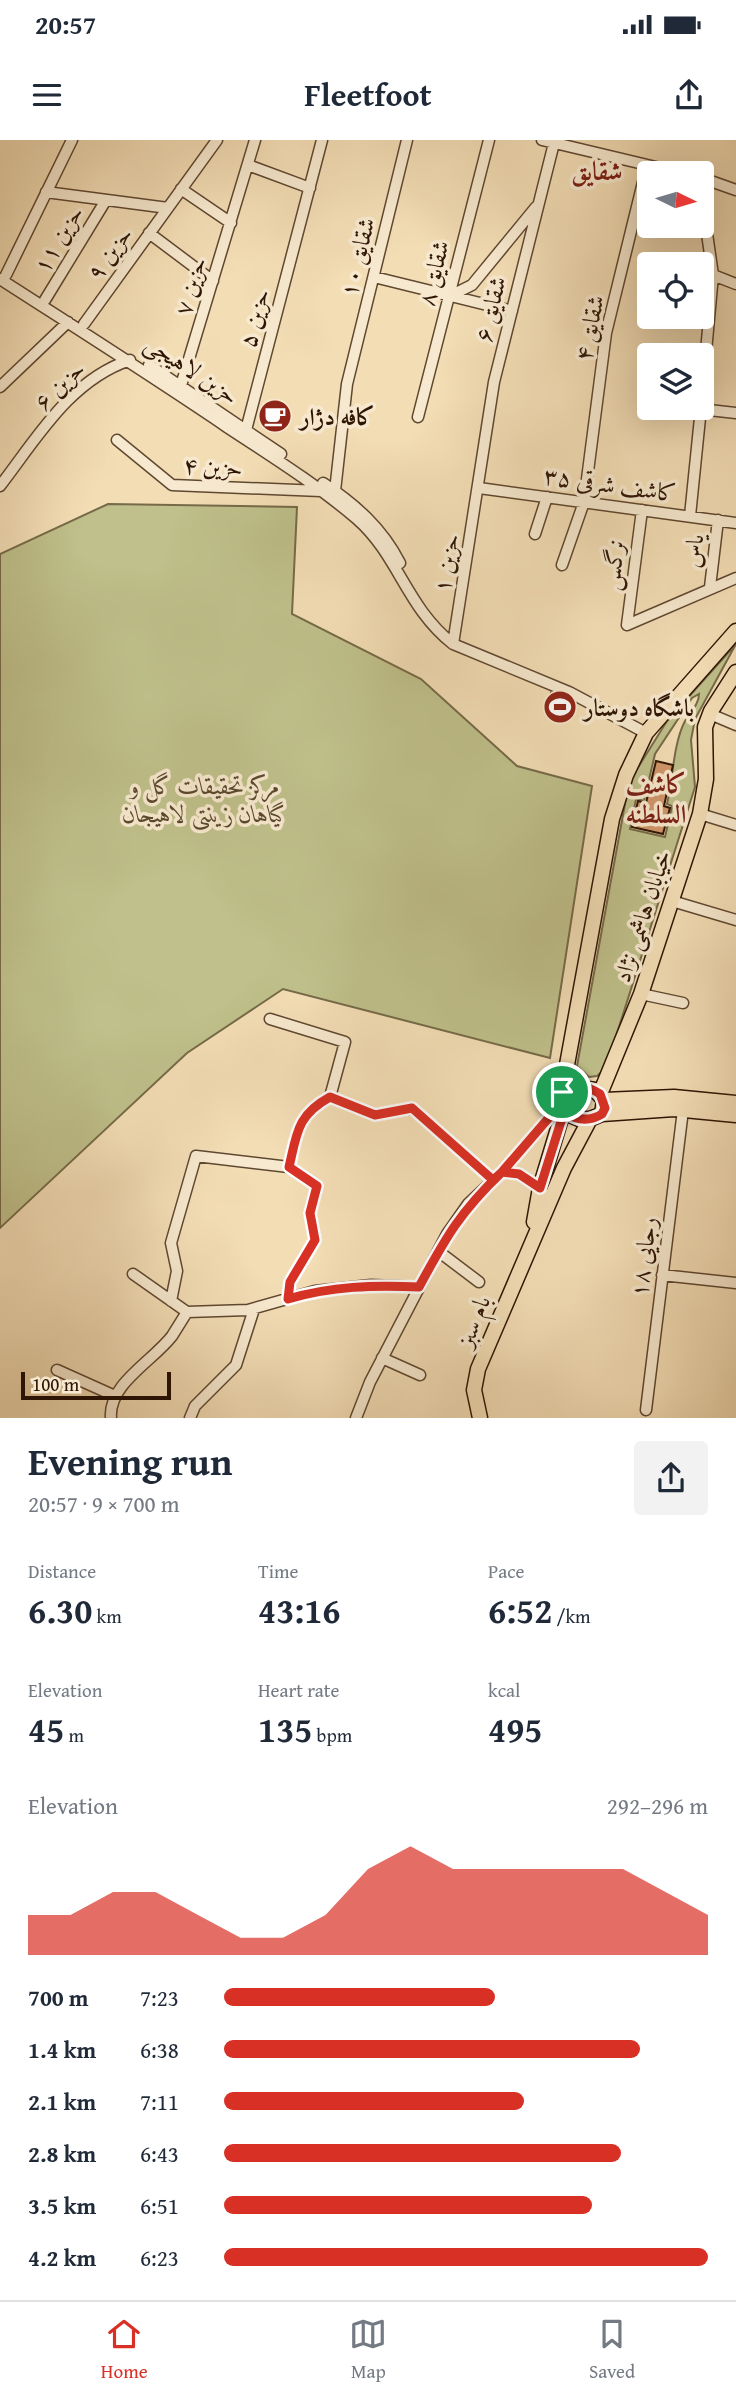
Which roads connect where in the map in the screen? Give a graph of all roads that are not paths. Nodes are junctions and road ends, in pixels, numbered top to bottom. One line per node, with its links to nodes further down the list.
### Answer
1 (72, 140): 14 (street)
2 (217, 140): 12 (street, حزین ۹)
3 (255, 140): 9 (street, حزین ۷)
4 (322, 140): 11 (street, حزین ۵)
5 (407, 140): 23 (street, شقایق ۱۰)
6 (489, 140): 26 (street, شقایق ۸)
7 (548, 141): 8 (street); 16 (street, شقایق ۶)
8 (637, 163)
9 (248, 165): 11 (street); 19 (street, حزین ۷)
10 (714, 182): 13 (street)
11 (310, 188): 38 (street, حزین ۵)
12 (181, 189): 18 (street, حزین ۹); 19 (street)
13 (736, 190)
14 (46, 192): 15 (street); 21 (street)
15 (106, 200): 18 (street); 27 (street, حزین ۱۱)
16 (538, 205): 26 (street); 28 (street, شقایق ۶)
17 (637, 207): 44 (street, شقایق ۴)
18 (168, 208): 20 (street, حزین ۹)
19 (231, 223): 24 (street, حزین ۷)
20 (149, 233): 24 (street); 30 (street, حزین ۹)
21 (2, 275): 27 (street, حزین لاهیجی); 29 (street, حزین لاهیجی)
22 (714, 275): 25 (street)
23 (374, 277): 26 (street); 42 (street, شقایق ۱۰)
24 (213, 281): 33 (street, حزین ۷)
25 (736, 284)
26 (448, 298): 28 (street); 36 (street, شقایق ۸)
27 (45, 300): 30 (street, حزین لاهیجی)
28 (512, 311): 41 (street, شقایق ۶)
29 (68, 322): 31 (street, حزین لاهیجی); 32 (street)
30 (84, 324): 33 (street, حزین لاهیجی)
31 (130, 360): 33 (street, حزین لاهیجی); 40 (street, حزین ۶)
32 (0, 387)
33 (180, 390): 38 (street, حزین لاهیجی); 42 (street, حزین لاهیجی)
34 (714, 410): 35 (street)
35 (736, 413)
36 (418, 417)
37 (700, 420): 46 (street)
38 (246, 430): 42 (street, حزین لاهیجی)
39 (117, 440): 42 (street, حزین ۴)
40 (0, 486)
41 (479, 488): 43 (street, کاشف شرقی ۳۵); 54 (street, حزین ۱)
42 (330, 491): 54 (street, حزین لاهیجی)
43 (547, 497): 44 (street, کاشف شرقی ۳۵); 49 (street)
44 (584, 502): 45 (street, کاشف شرقی ۳۵); 50 (street, شقایق ۴)
45 (642, 510): 46 (street, کاشف شرقی ۳۵); 52 (street, نرگس)
46 (690, 516): 47 (street, کاشف شرقی ۳۵)
47 (718, 520): 48 (street, کاشف شرقی ۳۵); 52 (street, یاس)
48 (736, 523)
49 (535, 534)
50 (562, 565)
51 (736, 578): 52 (street)
52 (710, 587)
53 (736, 631): 58 (main road)
54 (453, 645): 58 (street, حزین لاهیجی)
55 (736, 673): 56 (main road, خیابان هاشمی نژاد)
56 (710, 714): 57 (street); 59 (main road, خیابان هاشمی نژاد)
57 (736, 725)
58 (646, 733): 67 (main road)
59 (699, 814): 60 (street); 61 (main road, خیابان هاشمی نژاد)
60 (736, 825)
61 (672, 901): 62 (street); 63 (main road, خیابان هاشمی نژاد)
62 (736, 920)
63 (640, 994): 64 (street); 70 (main road, خیابان هاشمی نژاد)
64 (683, 1003)
65 (271, 1020): 66 (street)
66 (330, 1097): 73 (street); 74 (street)
67 (561, 1103): 70 (main road); 70 (main road); 74 (street); 75 (main road)
68 (736, 1103): 69 (main road)
69 (640, 1105): 70 (main road); 71 (main road)
70 (599, 1107): 76 (main road, خیابان هاشمی نژاد)
71 (683, 1110): 72 (main road); 79 (street, رجایی ۱۸)
72 (736, 1115)
73 (289, 1167): 83 (street); 84 (street)
74 (497, 1176): 75 (street); 77 (street)
75 (540, 1188): 76 (main road)
76 (530, 1244): 95 (main road, بام سبز)
77 (438, 1251): 80 (street); 82 (street)
78 (133, 1275): 84 (street)
79 (662, 1275): 81 (street); 91 (street, رجایی ۱۸)
80 (479, 1282)
81 (736, 1283)
82 (419, 1287): 83 (street); 87 (street)
83 (288, 1299): 85 (street)
84 (171, 1301): 86 (street)
85 (254, 1309): 86 (street); 93 (street)
86 (187, 1312): 90 (street)
87 (382, 1358): 89 (street); 94 (street)
88 (57, 1370): 90 (street)
89 (419, 1376)
90 (115, 1396): 92 (street)
91 (646, 1410)
92 (111, 1418)
93 (190, 1418)
94 (356, 1418)
95 (480, 1418)

